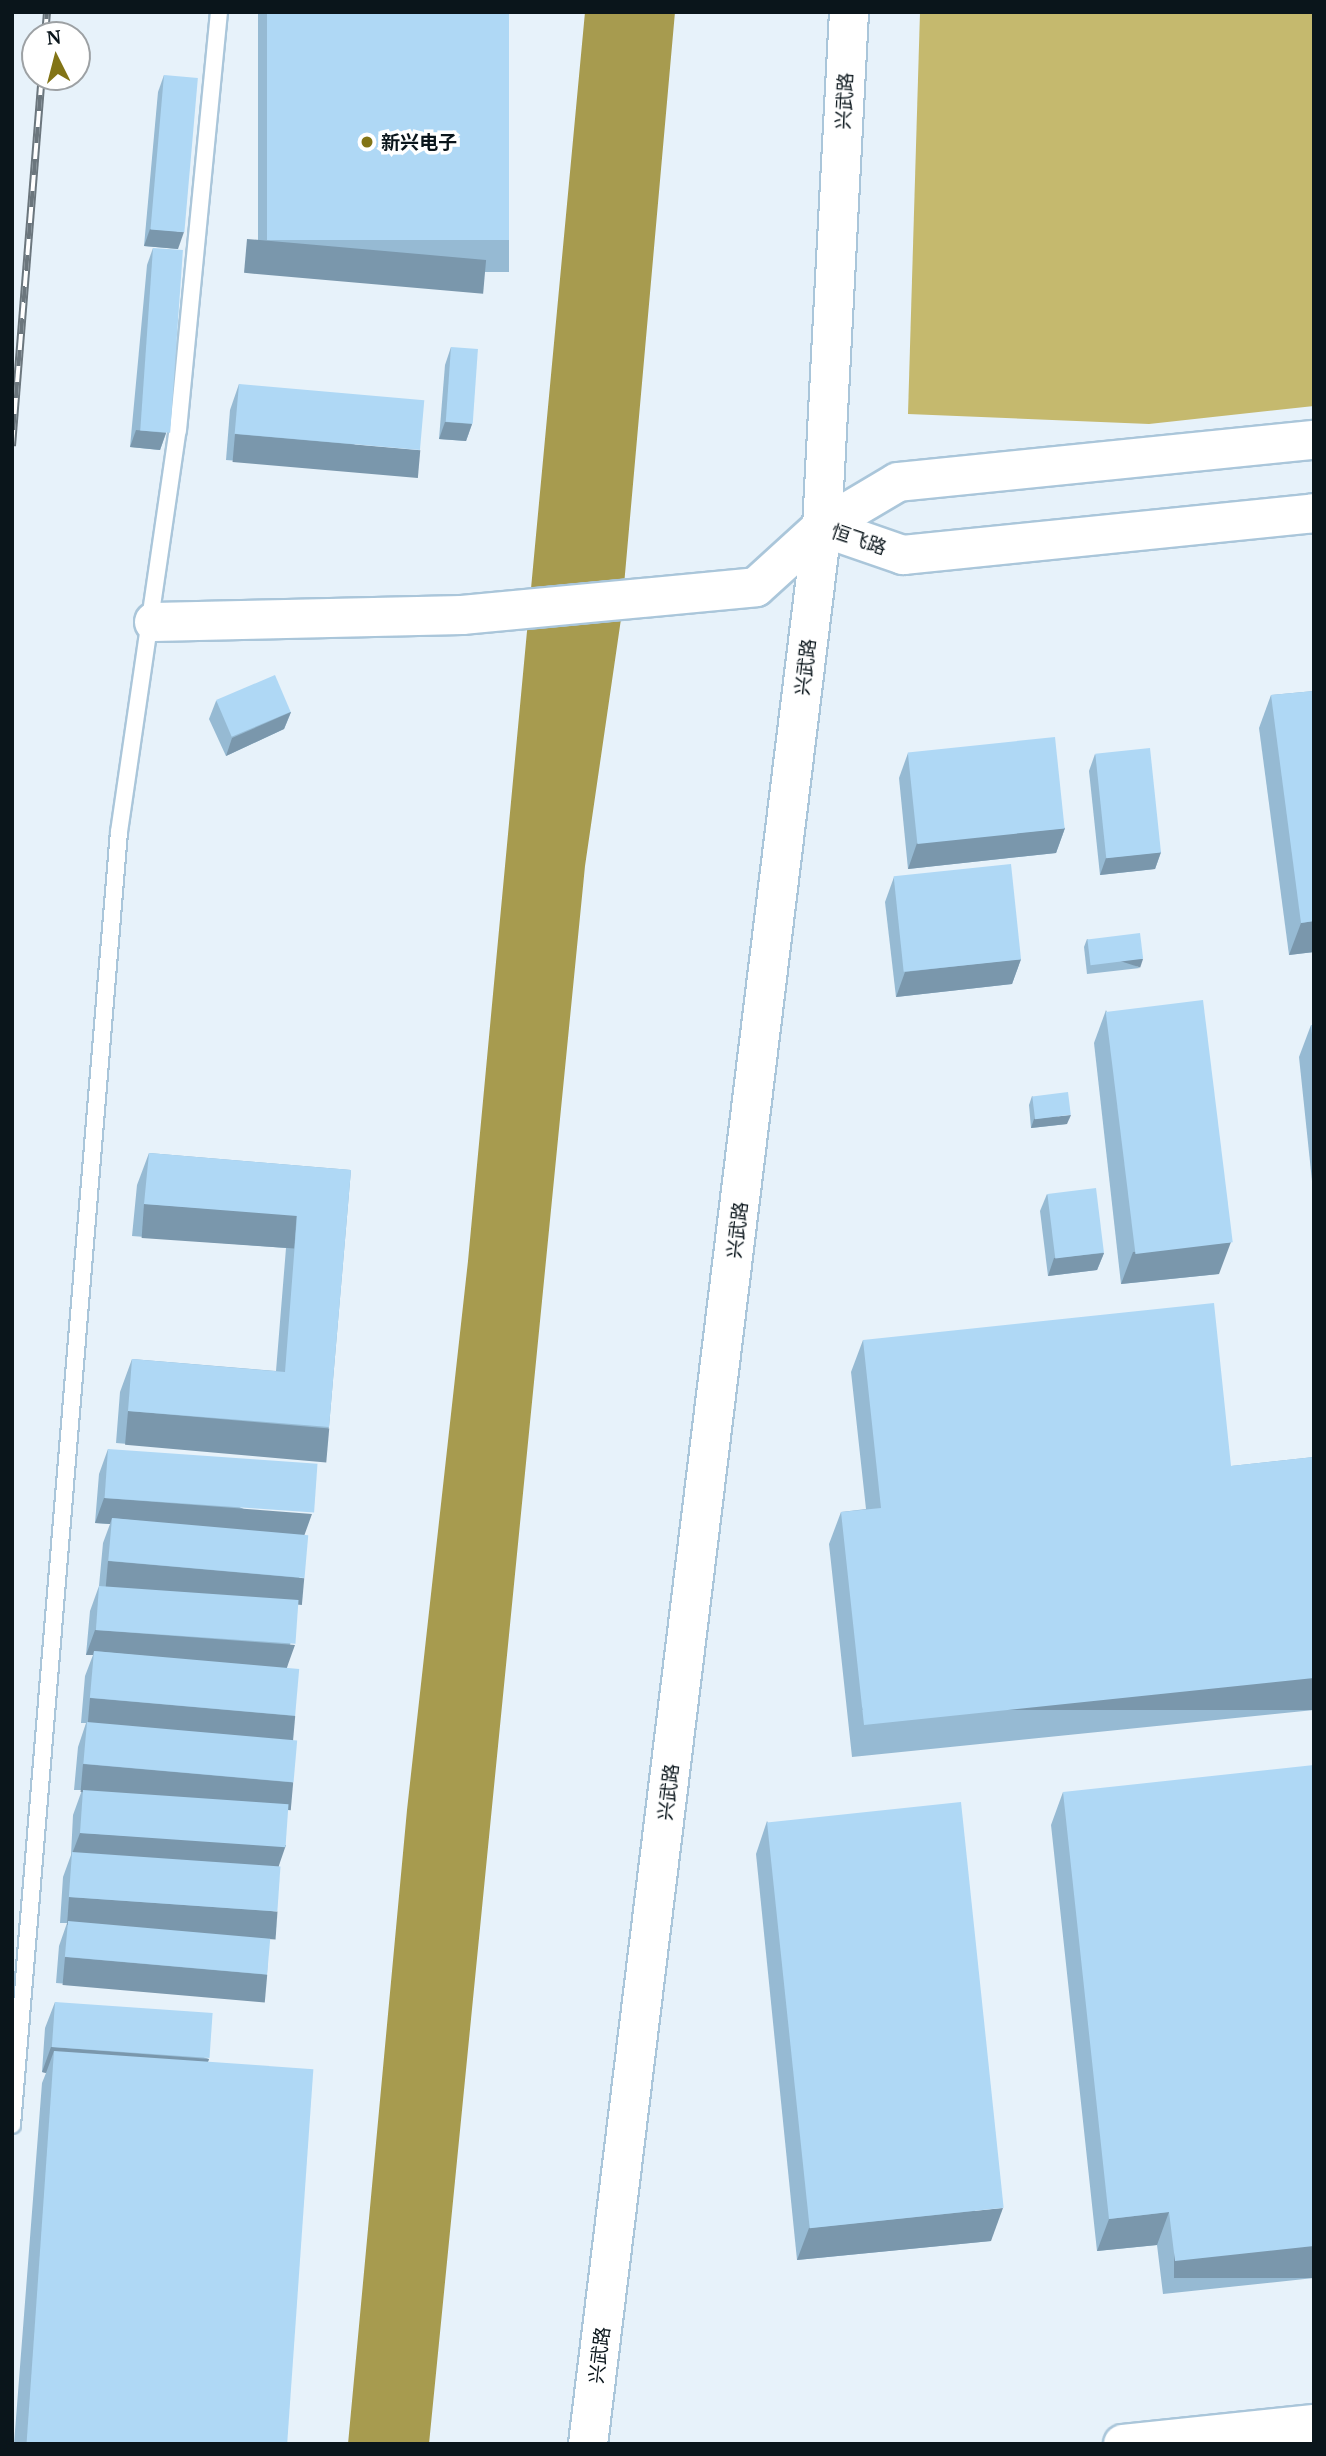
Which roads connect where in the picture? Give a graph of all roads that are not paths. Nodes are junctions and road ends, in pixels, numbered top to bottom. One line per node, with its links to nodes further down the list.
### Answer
1 (219, 12): 6 (lane)
2 (849, 12): 5 (street, 兴武路)
3 (1314, 440): 5 (street, 恒飞路)
4 (1314, 513): 5 (street, 恒飞路)
5 (822, 527): 6 (street); 9 (street, 兴武路)
6 (154, 622): 7 (lane)
7 (12, 2125)
8 (1314, 2424): 10 (street)
9 (588, 2444)
10 (1123, 2444)

